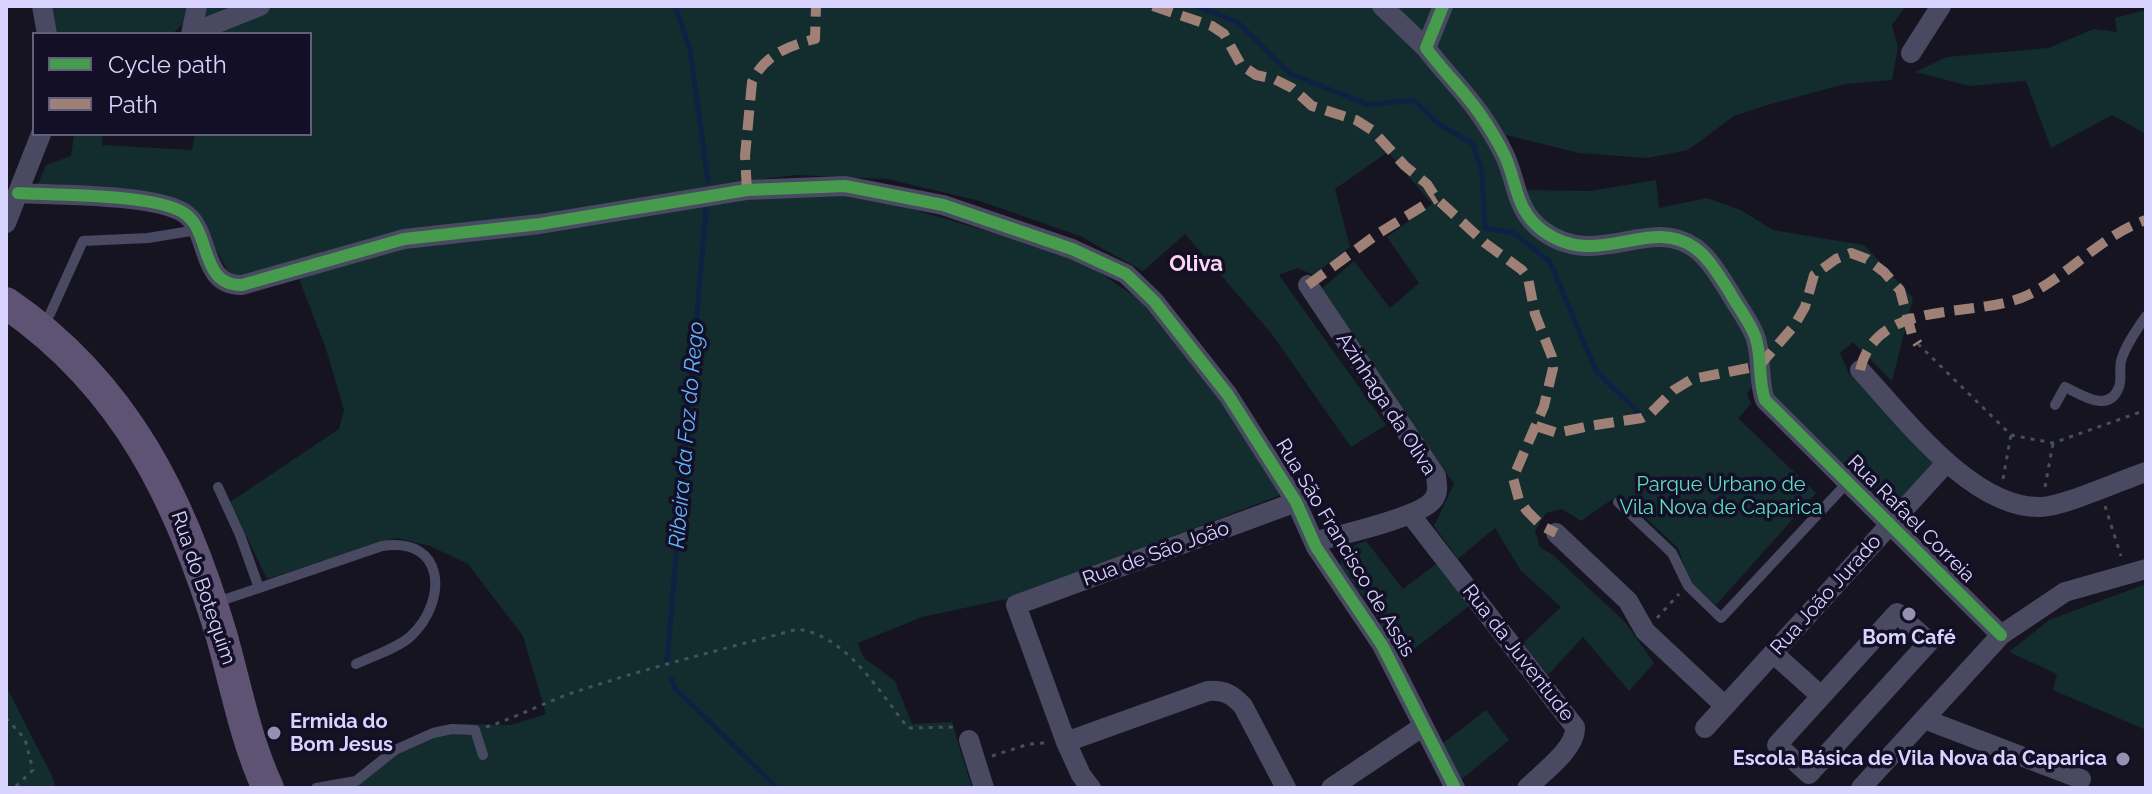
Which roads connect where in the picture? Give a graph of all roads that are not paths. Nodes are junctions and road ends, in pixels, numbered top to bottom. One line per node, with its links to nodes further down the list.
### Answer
1 (42, 6): 7 (street)
2 (197, 6): 8 (street)
3 (260, 6): 9 (street)
4 (1382, 6): 10 (street, Rua Rafael Correia)
5 (1443, 6): 10 (street)
6 (1941, 6): 11 (street)
7 (47, 32)
8 (192, 32)
9 (197, 32)
10 (1426, 48): 24 (street, Rua Rafael Correia)
11 (1911, 53)
12 (40, 136): 13 (street)
13 (18, 193): 14 (street); 15 (street)
14 (6, 223)
15 (197, 230): 19 (lane); 26 (street, Rua São Francisco de Assis)
16 (1308, 285): 28 (street, Azinhaga da Oliva)
17 (6, 303): 19 (main road, Rua do Botequim)
18 (2146, 316): 21 (lane)
19 (40, 328): 34 (main road, Rua do Botequim)
20 (1860, 370): 22 (street)
21 (2055, 405)
22 (1947, 462): 23 (street); 29 (street, Rua João Jurado)
23 (2146, 472)
24 (1847, 483): 27 (lane); 29 (street, Rua Rafael Correia)
25 (218, 487): 33 (lane)
26 (1296, 502): 31 (street, Rua São Francisco de Assis); 44 (street, Rua de São João)
27 (1618, 502)
28 (1410, 514): 31 (street, Azinhaga da Oliva); 54 (street, Rua da Juventude)
29 (1889, 526): 35 (street, Rua Rafael Correia); 36 (street, Rua João Jurado)
30 (1556, 533): 39 (street)
31 (1314, 542): 41 (street, Rua São Francisco de Assis)
32 (2137, 572): 35 (street)
33 (259, 588): 34 (lane); 37 (lane)
34 (211, 604): 47 (main road, Rua do Botequim)
35 (2001, 635): 40 (street)
36 (1773, 653): 38 (street); 39 (street, Rua João Jurado)
37 (356, 664)
38 (1821, 696): 38 (street)
39 (1725, 706): 42 (street, Rua João Jurado)
40 (1924, 719): 46 (street); 55 (street)
41 (1422, 727): 52 (street); 53 (street, Rua São Francisco de Assis)
42 (1705, 728)
43 (969, 740): 49 (street)
44 (1066, 742): 50 (street); 51 (street)
45 (483, 755): 48 (lane)
46 (2081, 779)
47 (268, 788)
48 (316, 788)
49 (984, 788)
50 (1091, 788)
51 (1286, 788)
52 (1331, 788)
53 (1455, 788)
54 (1527, 788)
55 (1861, 788)

